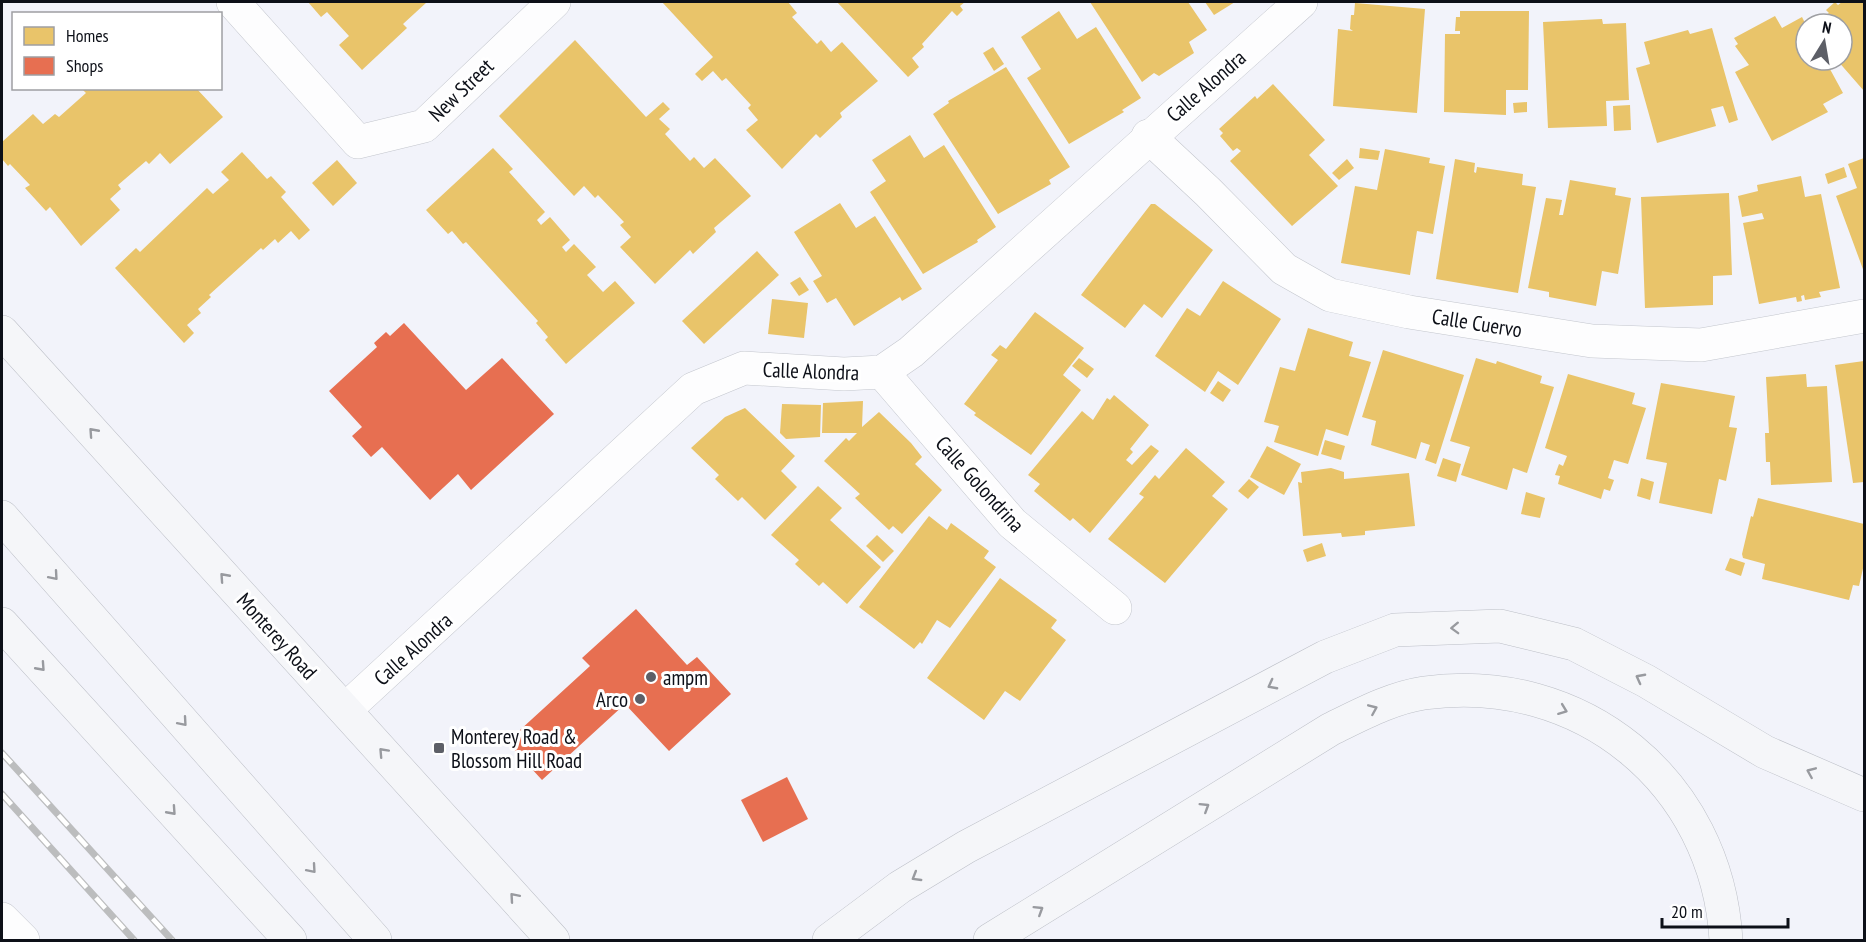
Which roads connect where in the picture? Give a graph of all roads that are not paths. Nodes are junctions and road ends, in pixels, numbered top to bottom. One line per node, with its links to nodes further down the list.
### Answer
1 (233, 2): 2 (street, New Street)
2 (554, 2)
3 (1301, 2): 4 (street, Calle Alondra)
4 (1149, 136): 5 (street, Calle Cuervo); 7 (street, Calle Alondra)
5 (1864, 316)
6 (2, 332): 11 (main road, Monterey Road, one-way to 6)
7 (882, 372): 9 (street, Calle Golondrina); 11 (street, Calle Alondra)
8 (2, 517): 16 (main road, one-way to 16)
9 (1115, 608)
10 (2, 624): 15 (main road, one-way to 15)
11 (345, 710): 17 (main road, Monterey Road, one-way to 11)
12 (1864, 795): 18 (main road, one-way to 18)
13 (2, 919): 14 (street)
14 (23, 940)
15 (290, 940)
16 (375, 940)
17 (553, 940)
18 (828, 940)
19 (990, 940): 20 (main road, one-way to 20)
20 (1726, 940)

